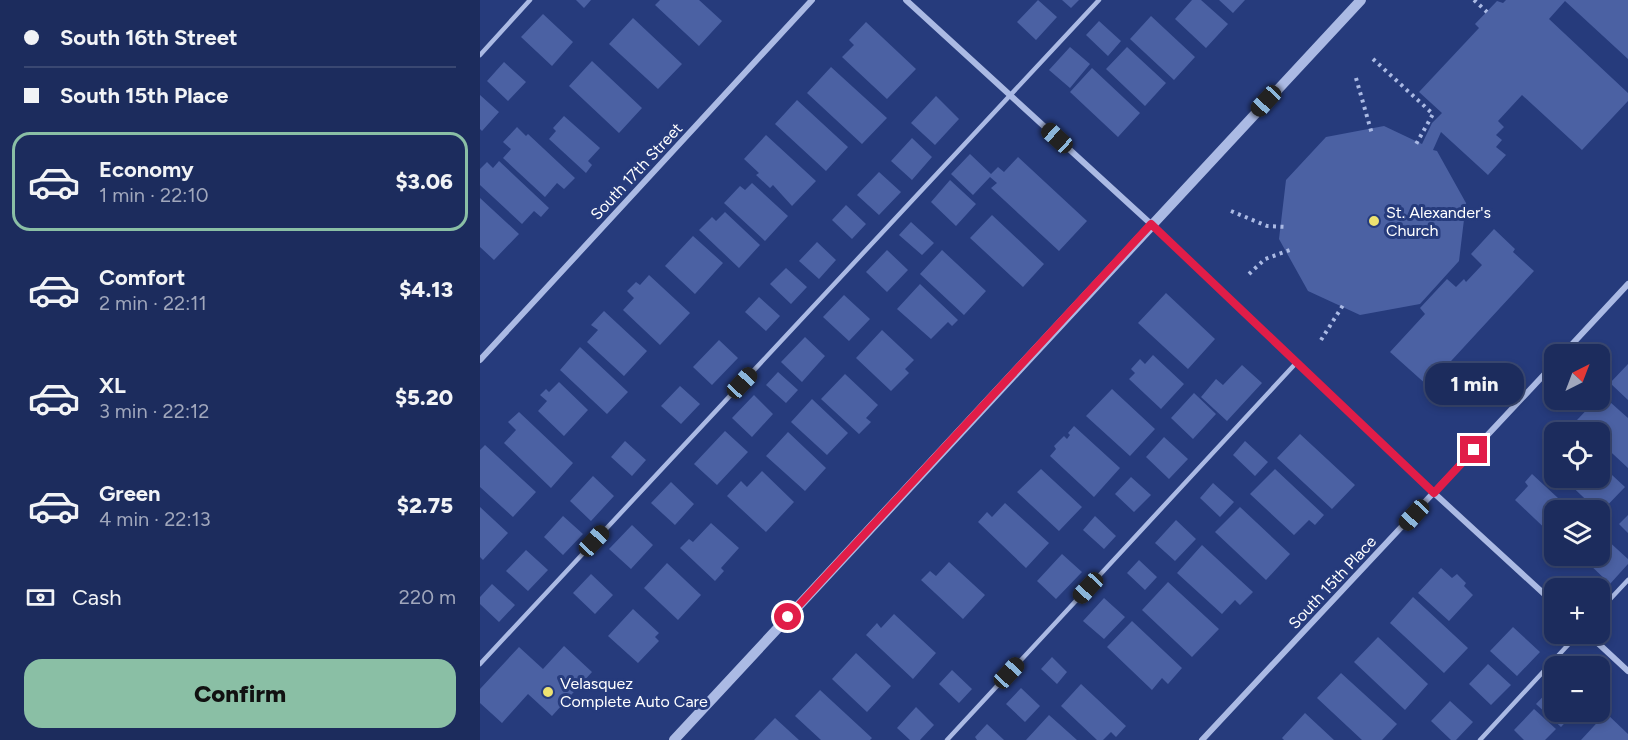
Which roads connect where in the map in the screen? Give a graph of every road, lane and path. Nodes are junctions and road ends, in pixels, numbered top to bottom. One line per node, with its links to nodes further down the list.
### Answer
1 (530, 0): 8 (lane)
2 (812, 0): 23 (street, South 17th Street)
3 (906, 0): 11 (street)
4 (1099, 0): 11 (lane)
5 (1361, 0): 15 (street)
6 (1474, 0): 7 (path)
7 (1487, 12)
8 (480, 55)
9 (1373, 59): 13 (path)
10 (1356, 78): 12 (path)
11 (1010, 95): 15 (street); 32 (lane)
12 (1372, 134)
13 (1414, 146)
14 (1231, 211): 16 (path)
15 (1151, 224): 24 (street); 34 (street)
16 (1287, 227)
17 (1290, 250): 18 (path)
18 (1249, 274)
19 (1628, 284): 22 (street)
20 (1345, 302): 21 (path)
21 (1322, 340)
22 (1572, 344)
23 (480, 360)
24 (1297, 363): 26 (street); 35 (lane)
25 (1544, 375): 26 (street, South 15th Place)
26 (1434, 493): 28 (street); 36 (street, South 15th Place)
27 (1628, 580): 29 (lane)
28 (1544, 594)
29 (1610, 599)
30 (1568, 644): 37 (lane)
31 (1599, 644): 33 (street)
32 (480, 664)
33 (1628, 671)
34 (674, 740)
35 (947, 740)
36 (1202, 740)
37 (1480, 740)

